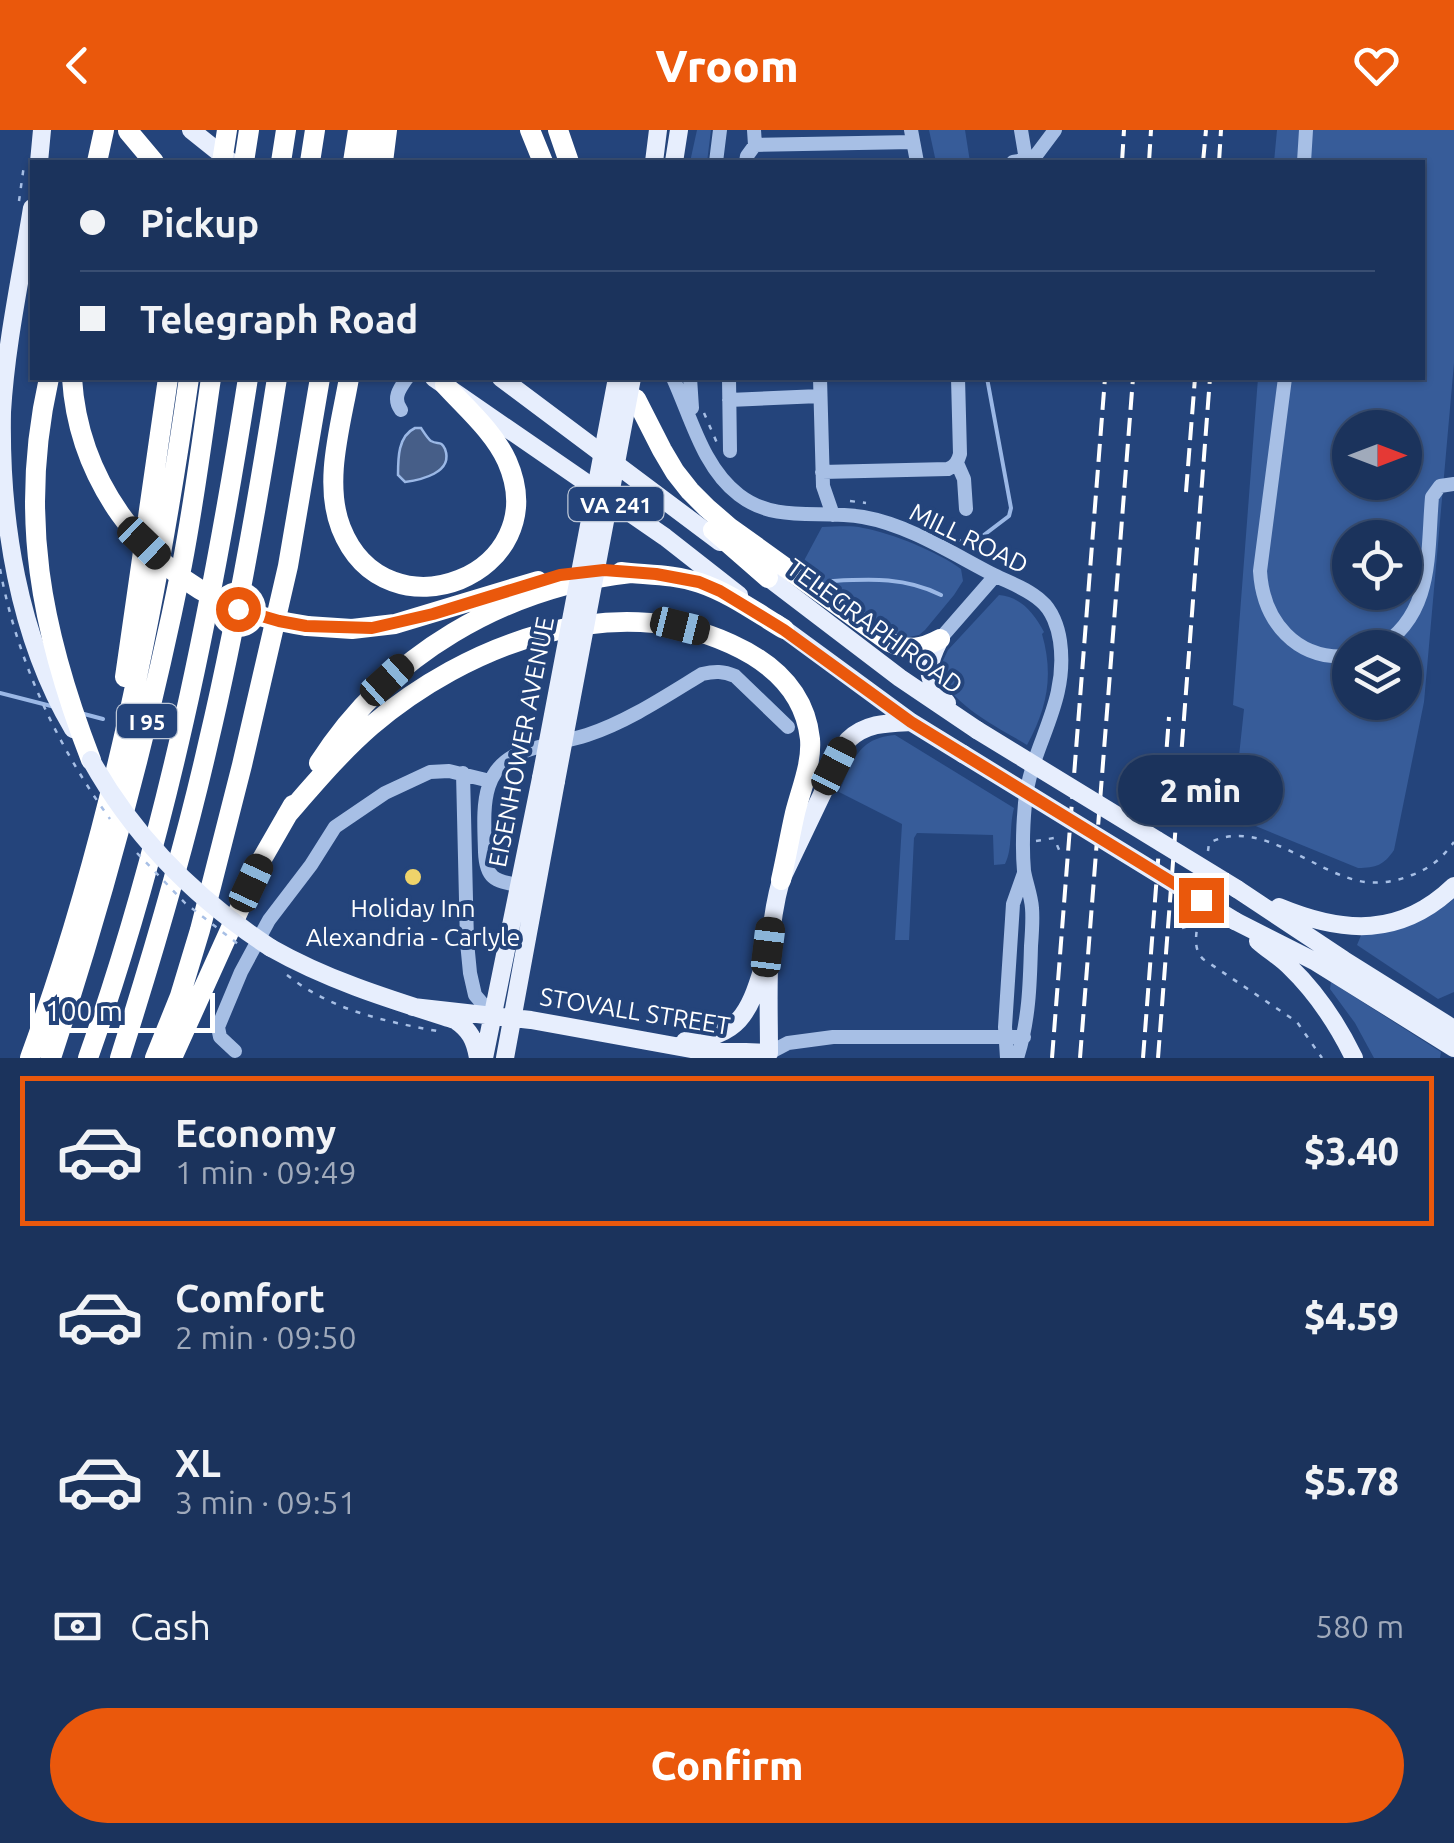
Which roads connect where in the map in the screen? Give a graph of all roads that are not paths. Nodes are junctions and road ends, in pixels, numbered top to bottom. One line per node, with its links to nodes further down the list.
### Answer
1 (42, 130): 23 (main road)
2 (104, 130): 24 (highway)
3 (127, 130): 25 (highway); 26 (main road)
4 (191, 130): 28 (main road)
5 (227, 130): 27 (highway, bridge)
6 (286, 130): 30 (highway)
7 (315, 130): 31 (highway)
8 (358, 130): 32 (highway)
9 (378, 130): 33 (highway)
10 (387, 130): 34 (highway)
11 (530, 130): 35 (highway)
12 (558, 130): 36 (highway)
13 (658, 130): 37 (main road)
14 (680, 130): 38 (main road)
15 (720, 130): 39 (street)
16 (1021, 130): 40 (street)
17 (1055, 130): 41 (street)
18 (1306, 130): 42 (street)
19 (249, 133): 29 (highway)
20 (912, 136): 21 (street)
21 (830, 137): 22 (street)
22 (754, 138)
23 (39, 160)
24 (97, 160)
25 (152, 160)
26 (163, 160)
27 (222, 160)
28 (229, 160)
29 (244, 160)
30 (282, 160)
31 (310, 160)
32 (353, 160)
33 (363, 160)
34 (383, 160)
35 (542, 160)
36 (568, 160)
37 (654, 160)
38 (674, 160)
39 (716, 160)
40 (1020, 160)
41 (1025, 160)
42 (1304, 160)
43 (30, 220): 88 (main road)
44 (49, 380): 88 (highway)
45 (72, 380): 77 (highway, bridge)
46 (168, 380): 93 (highway)
47 (189, 380): 93 (highway)
48 (211, 380): 113 (highway, I 95)
49 (248, 380): 114 (highway, I 95)
50 (277, 380): 115 (highway, I 95)
51 (320, 380): 116 (highway)
52 (349, 380): 64 (highway)
53 (407, 380): 68 (street)
54 (503, 380): 79 (main road, TELEGRAPH ROAD / VA 241)
55 (617, 380): 90 (main road, EISENHOWER AVENUE, bridge)
56 (630, 380): 90 (main road, EISENHOWER AVENUE, bridge)
57 (631, 380): 66 (highway)
58 (675, 380): 69 (street, MILL ROAD)
59 (690, 380): 69 (street, MILL ROAD)
60 (729, 380): 67 (street)
61 (820, 380): 65 (street)
62 (958, 380): 71 (street)
63 (1285, 380): 84 (street)
64 (440, 381): 81 (main road, VA 241)
65 (820, 396): 67 (street); 72 (street)
66 (636, 400): 79 (highway); 83 (highway)
67 (729, 400): 70 (street)
68 (401, 410)
69 (696, 428): 75 (street, MILL ROAD)
70 (730, 451)
71 (956, 463): 72 (street); 74 (street)
72 (823, 479): 75 (street); 76 (street)
73 (1454, 484): 82 (street)
74 (966, 508)
75 (807, 515): 76 (street, MILL ROAD)
76 (833, 515): 78 (street, MILL ROAD)
77 (631, 573): 81 (highway); 92 (highway)
78 (995, 576): 83 (street); 94 (street, MILL ROAD)
79 (768, 578): 80 (main road, TELEGRAPH ROAD / VA 241)
80 (830, 627): 83 (main road); 85 (main road, TELEGRAPH ROAD / VA 241)
81 (784, 630): 86 (main road, VA 241)
82 (1403, 630)
83 (940, 640): 85 (main road)
84 (1332, 656)
85 (960, 719): 98 (main road, TELEGRAPH ROAD / VA 241, bridge)
86 (911, 722): 95 (main road); 99 (main road, VA 241, bridge)
87 (788, 727): 91 (street)
88 (91, 760): 101 (main road, bridge)
89 (463, 773): 91 (street); 102 (street); 110 (street)
90 (548, 780): 96 (main road, EISENHOWER AVENUE); 103 (main road, EISENHOWER AVENUE)
91 (490, 782): 96 (street)
92 (287, 815): 95 (highway); 117 (highway)
93 (99, 832): 112 (highway)
94 (1024, 872): 106 (street, MILL ROAD); 107 (street, MILL ROAD)
95 (781, 880): 100 (main road)
96 (518, 885): 102 (main road, EISENHOWER AVENUE)
97 (1454, 886): 98 (main road)
98 (1237, 889): 104 (main road)
99 (1235, 921): 104 (main road); 122 (main road)
100 (768, 947): 108 (main road); 111 (main road)
101 (413, 1006): 102 (main road, STOVALL STREET); 118 (main road)
102 (492, 1015): 103 (main road, STOVALL STREET); 118 (main road, EISENHOWER AVENUE)
103 (513, 1017): 108 (main road, STOVALL STREET); 119 (main road, EISENHOWER AVENUE)
104 (1430, 1024): 105 (main road); 109 (main road)
105 (1454, 1029)
106 (1006, 1037): 107 (street, STOVALL STREET); 111 (street, STOVALL STREET); 120 (street, MILL ROAD)
107 (1024, 1038): 121 (street, MILL ROAD)
108 (649, 1042): 111 (main road, STOVALL STREET)
109 (1454, 1048)
110 (235, 1052)
111 (775, 1056)
112 (30, 1058)
113 (52, 1058)
114 (88, 1058)
115 (120, 1058)
116 (156, 1058)
117 (172, 1058)
118 (481, 1058)
119 (505, 1058)
120 (1008, 1058)
121 (1017, 1058)
122 (1354, 1058)

